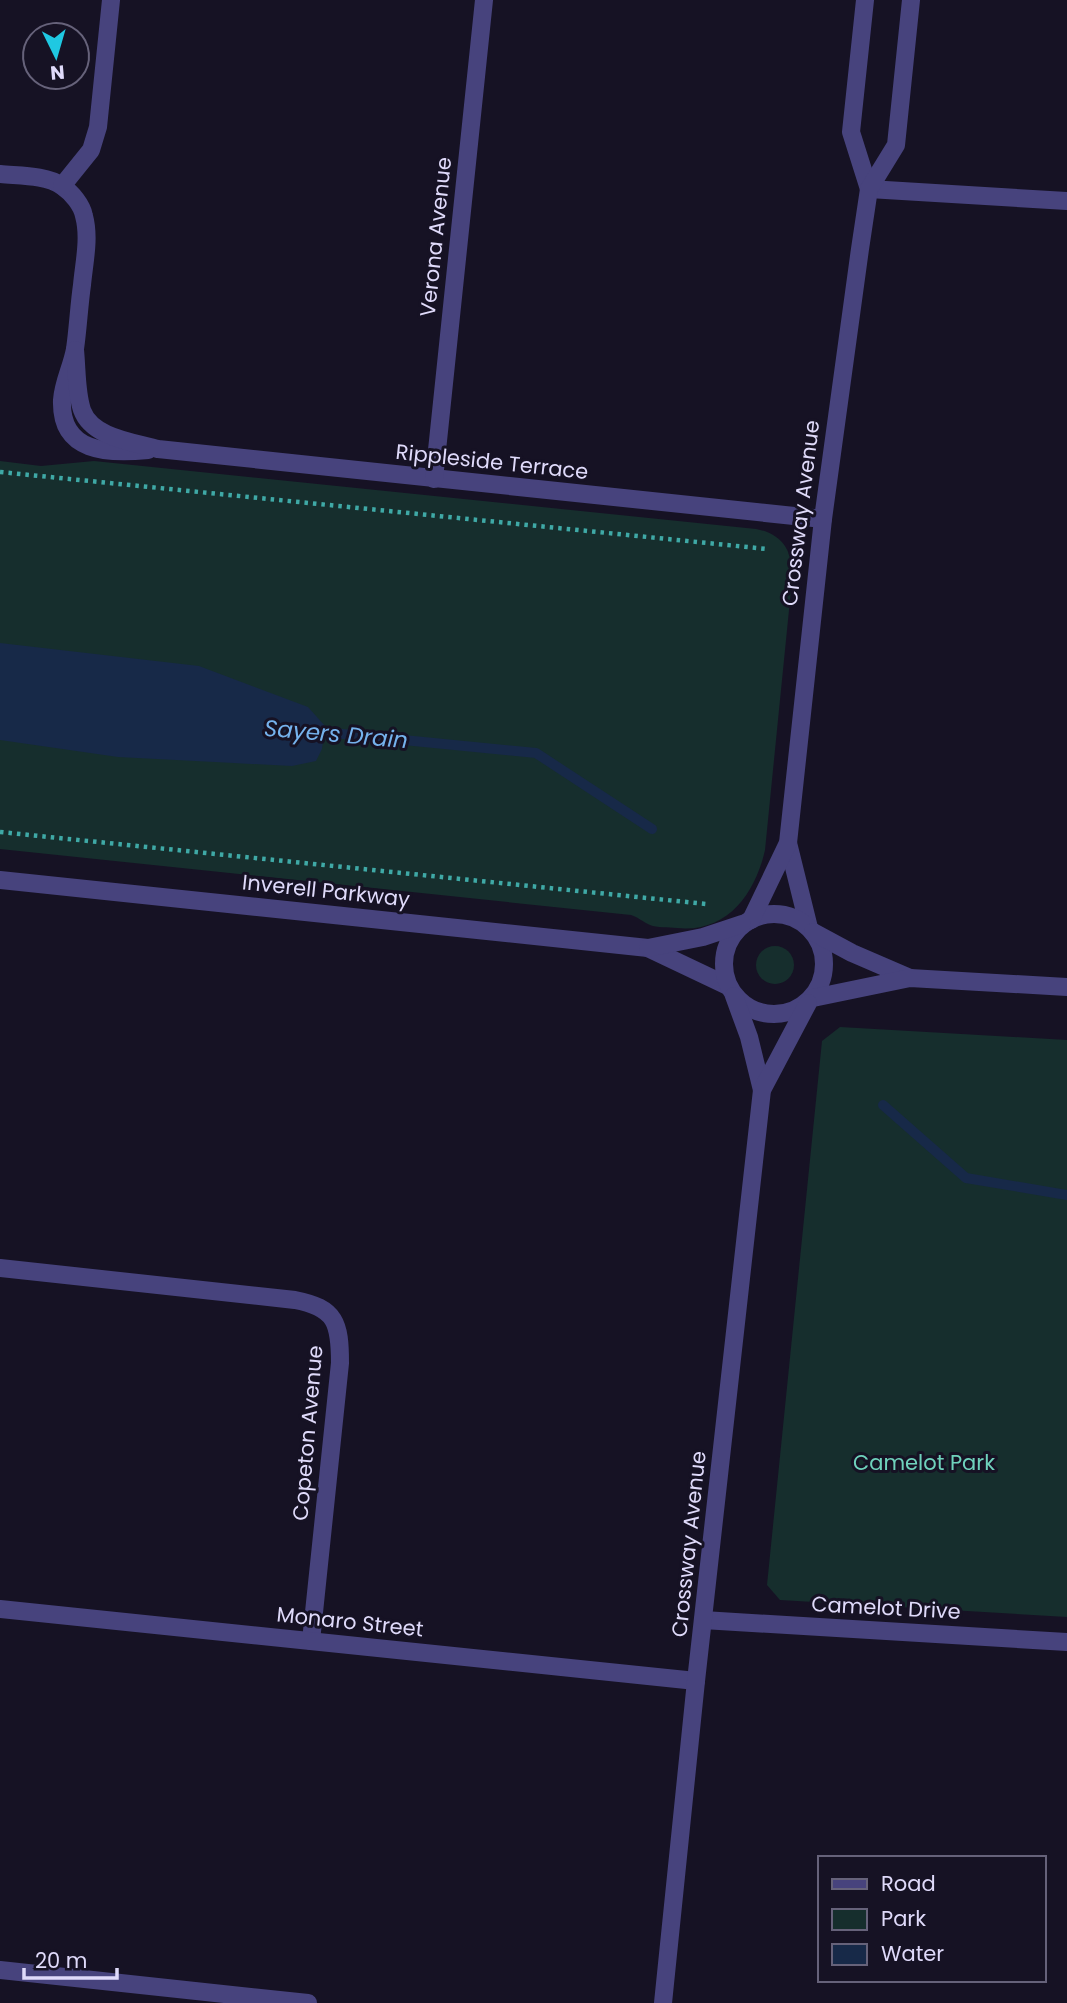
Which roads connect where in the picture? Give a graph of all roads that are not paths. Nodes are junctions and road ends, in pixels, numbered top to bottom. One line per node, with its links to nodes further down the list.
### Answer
1 (111, 0): 6 (street)
2 (484, 0): 9 (street, Verona Avenue)
3 (865, 0): 7 (street, Crossway Avenue)
4 (911, 0): 7 (street, Crossway Avenue)
5 (0, 174): 6 (street)
6 (62, 186): 9 (street, Rippleside Terrace)
7 (869, 189): 8 (street); 10 (street, Crossway Avenue)
8 (1067, 201)
9 (434, 479): 10 (street, Rippleside Terrace)
10 (823, 519): 11 (street, Crossway Avenue)
11 (788, 842): 13 (street, Crossway Avenue); 14 (street, Crossway Avenue)
12 (0, 880): 15 (street, Inverell Parkway)
13 (749, 921): 14 (street); 15 (street, Inverell Parkway); 18 (street)
14 (811, 930): 16 (street); 19 (street)
15 (648, 948): 18 (street, Inverell Parkway)
16 (910, 978): 17 (street); 19 (street)
17 (1067, 987)
18 (730, 989): 19 (street); 20 (street, Crossway Avenue)
19 (810, 1000): 20 (street, Crossway Avenue)
20 (762, 1090): 23 (street, Crossway Avenue)
21 (0, 1268): 24 (street, Copeton Avenue)
22 (0, 1609): 24 (street, Monaro Street)
23 (703, 1620): 25 (street, Camelot Drive); 26 (street, Crossway Avenue)
24 (311, 1641): 26 (street, Monaro Street)
25 (1067, 1642)
26 (696, 1681): 29 (street, Crossway Avenue)
27 (0, 1970): 28 (street)
28 (308, 2003)
29 (663, 2003)

